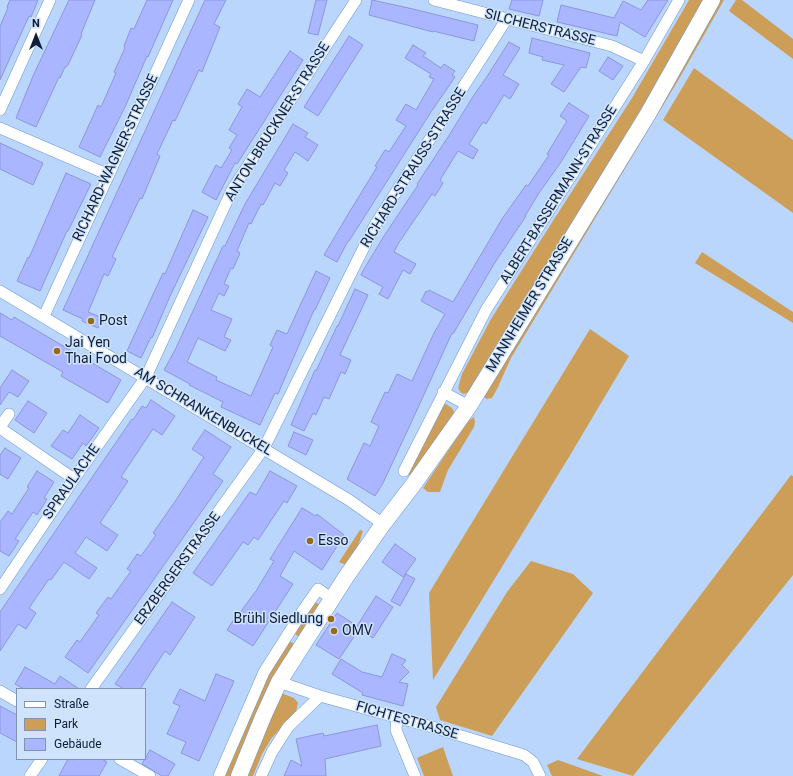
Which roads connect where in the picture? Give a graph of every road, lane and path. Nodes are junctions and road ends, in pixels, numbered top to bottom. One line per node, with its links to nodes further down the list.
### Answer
1 (50, 0): 9 (street)
2 (188, 0): 11 (street, RICHARD-WAGNER-STRASSE)
3 (356, 0): 14 (street, ANTON-BRUCKNER-STRASSE)
4 (434, 0): 7 (street, SILCHERSTRASSE)
5 (679, 0): 8 (street, ALBERT-BASSERMANN-STRASSE)
6 (712, 0): 16 (main road, MANNHEIMER STRASSE)
7 (506, 20): 8 (street, SILCHERSTRASSE); 19 (street, RICHARD-STRAUSS-STRASSE)
8 (644, 61): 15 (street, ALBERT-BASSERMANN-STRASSE)
9 (0, 110)
10 (0, 128): 11 (street)
11 (109, 175): 13 (street, RICHARD-WAGNER-STRASSE)
12 (0, 291): 13 (street, AM SCHRANKENBUCKEL)
13 (44, 316): 14 (street, AM SCHRANKENBUCKEL)
14 (146, 377): 19 (street, AM SCHRANKENBUCKEL); 21 (street, SPRAULACHE)
15 (443, 392): 16 (street); 20 (street, ALBERT-BASSERMANN-STRASSE)
16 (469, 406): 22 (main road, MANNHEIMER STRASSE)
17 (9, 414): 18 (street)
18 (0, 428): 21 (street)
19 (264, 448): 22 (street, AM SCHRANKENBUCKEL); 26 (street, ERZBERGERSTRASSE)
20 (404, 471)
21 (74, 479): 23 (street, SPRAULACHE)
22 (383, 524): 24 (main road, MANNHEIMER STRASSE)
23 (0, 589)
24 (332, 599): 25 (main road, MANNHEIMER STRASSE); 35 (street)
25 (279, 682): 28 (street, FICHTESTRASSE); 36 (main road, MANNHEIMER STRASSE)
26 (92, 688)
27 (0, 691): 29 (street)
28 (320, 696): 30 (street, FICHTESTRASSE); 37 (street)
29 (16, 700)
30 (397, 718): 38 (street); 39 (street, FICHTESTRASSE)
31 (41, 760): 33 (street)
32 (122, 760): 34 (street)
33 (30, 776)
34 (150, 776)
35 (219, 776)
36 (239, 776)
37 (261, 776)
38 (414, 776)
39 (540, 776)

